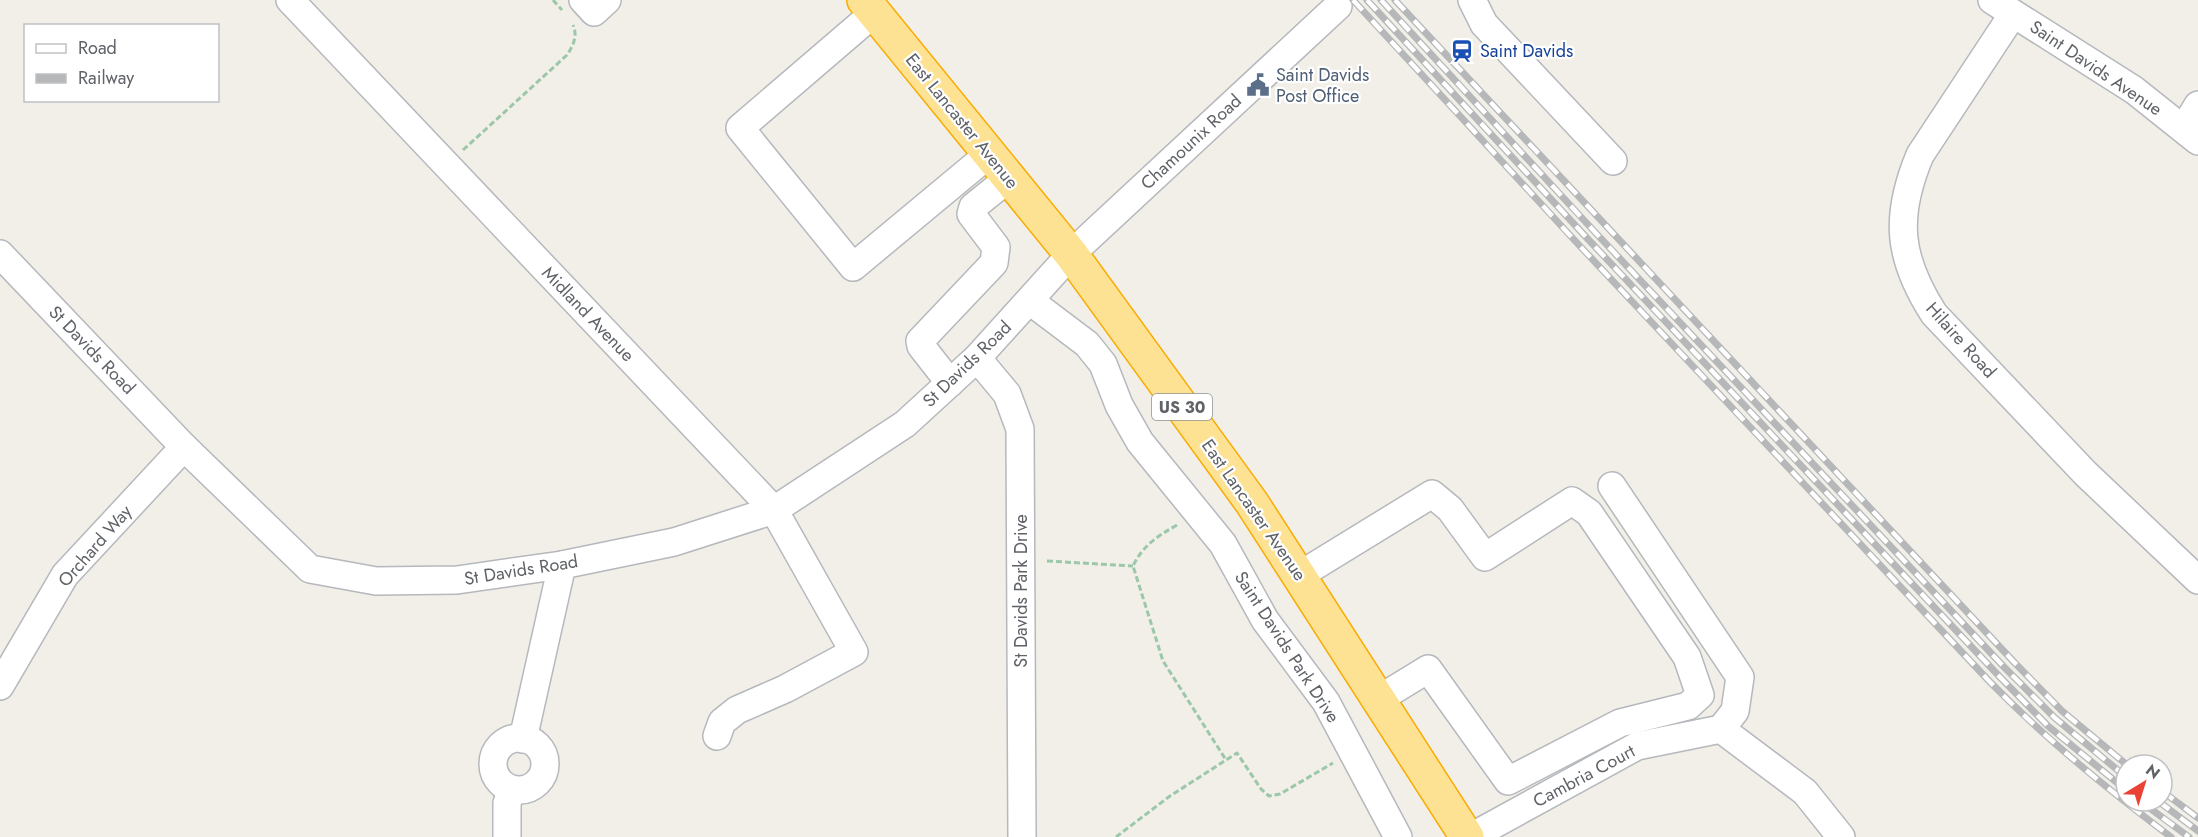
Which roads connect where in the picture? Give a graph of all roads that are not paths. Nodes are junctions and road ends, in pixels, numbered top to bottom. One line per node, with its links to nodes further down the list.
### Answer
1 (290, 0): 19 (street, Midland Avenue)
2 (607, 0): 7 (street)
3 (1472, 0): 10 (street)
4 (1338, 6): 13 (street, Chamounix Road)
5 (869, 7): 11 (highway, East Lancaster Avenue / US 30); 11 (street)
6 (2002, 7): 9 (street, Saint Davids Avenue); 22 (street, Hilaire Road)
7 (574, 13)
8 (2198, 105): 9 (street)
9 (2191, 135)
10 (1613, 160)
11 (999, 166): 13 (highway, East Lancaster Avenue / US 30); 16 (street)
12 (0, 254): 17 (street, St Davids Road)
13 (1071, 254): 14 (street, St Davids Road); 21 (highway, East Lancaster Avenue / US 30)
14 (1030, 301): 15 (street, St Davids Road); 31 (street, Saint Davids Park Drive)
15 (977, 358): 16 (street, St Davids Road); 30 (street, St Davids Park Drive)
16 (950, 383): 19 (street, St Davids Road)
17 (184, 447): 20 (street, St Davids Road); 23 (street, Orchard Way)
18 (1612, 486): 25 (street)
19 (774, 510): 20 (street, St Davids Road); 26 (street, Midland Avenue)
20 (562, 565): 27 (street)
21 (1300, 575): 24 (highway, East Lancaster Avenue / US 30); 24 (street)
22 (2198, 580)
23 (0, 686)
24 (1379, 699): 32 (highway, East Lancaster Avenue / US 30)
25 (1721, 729): 32 (street, Cambria Court); 33 (street)
26 (717, 736)
27 (523, 739): 28 (street); 28 (street)
28 (512, 790): 29 (street)
29 (507, 837)
30 (1022, 837)
31 (1398, 837)
32 (1469, 837)
33 (1841, 837)

